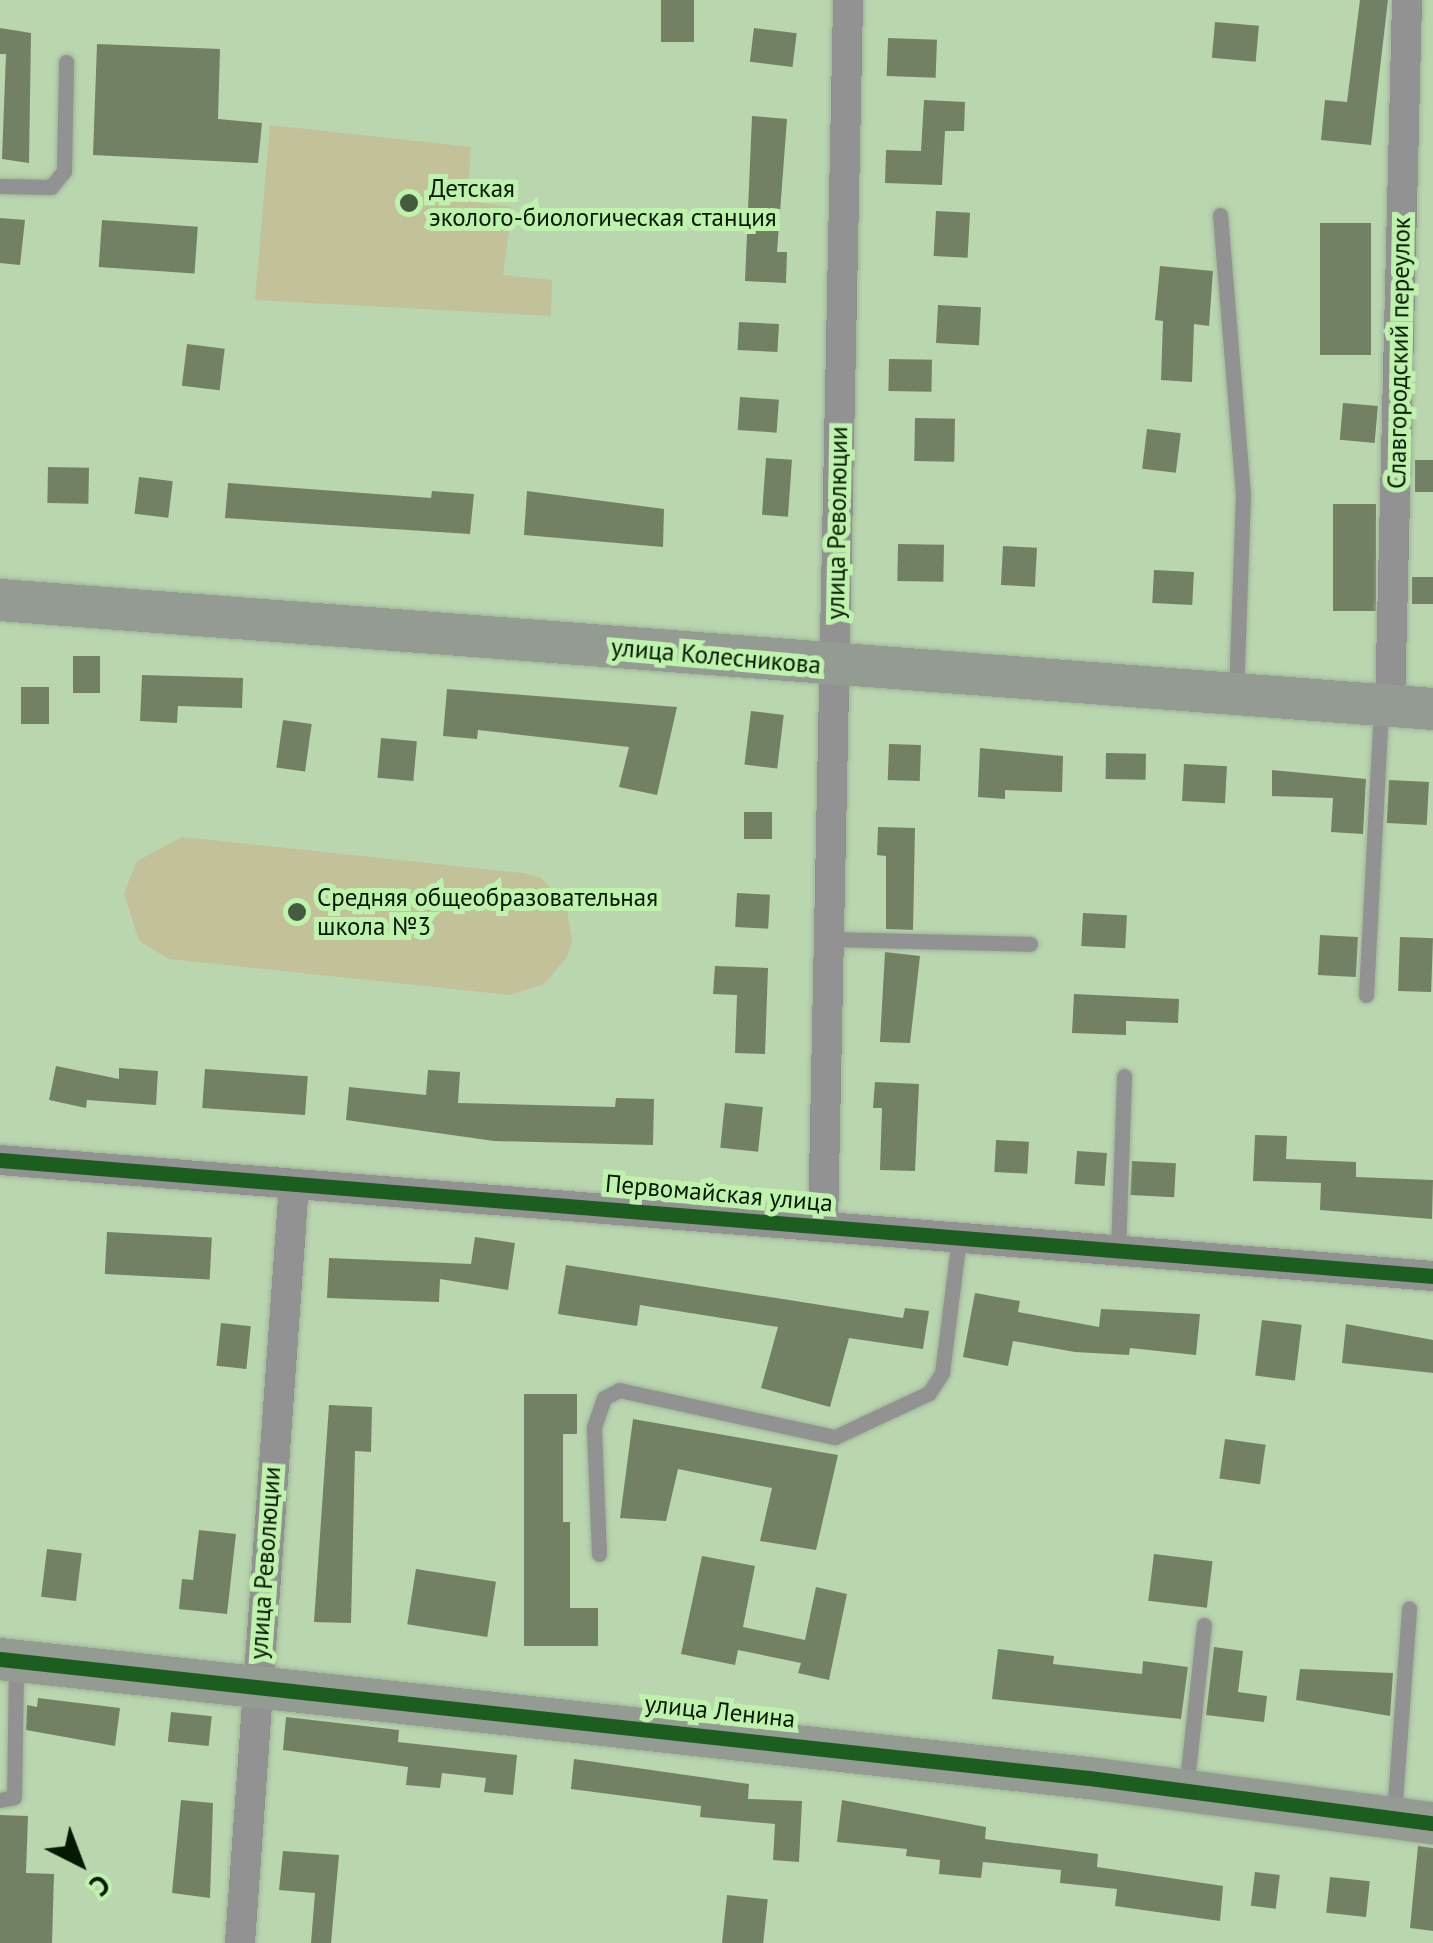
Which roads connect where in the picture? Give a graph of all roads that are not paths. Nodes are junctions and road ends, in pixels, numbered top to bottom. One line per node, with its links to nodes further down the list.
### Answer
1 (848, 0): 7 (street, улица Революции)
2 (1408, 0): 9 (street, Славгородский переулок)
3 (66, 62): 4 (lane)
4 (0, 186)
5 (1220, 215): 8 (lane)
6 (0, 600): 7 (street, улица Колесникова)
7 (834, 666): 8 (street, улица Колесникова); 11 (street, улица Революции)
8 (1236, 695): 9 (street, улица Колесникова)
9 (1386, 706): 10 (street, улица Колесникова); 13 (lane)
10 (1433, 710)
11 (829, 939): 12 (lane); 17 (street, улица Революции)
12 (1030, 944)
13 (1366, 995)
14 (1124, 1076): 19 (lane)
15 (0, 1160): 16 (street, Первомайская улица)
16 (294, 1184): 17 (street, Первомайская улица); 25 (street, улица Революции)
17 (823, 1227): 18 (street, Первомайская улица)
18 (960, 1238): 19 (street, Первомайская улица); 21 (lane)
19 (1118, 1250): 20 (street, Первомайская улица)
20 (1433, 1276)
21 (599, 1554)
22 (1410, 1609): 28 (lane)
23 (1204, 1625): 26 (lane)
24 (8, 1660): 25 (street, улица Ленина); 27 (lane)
25 (255, 1684): 26 (street, улица Ленина); 29 (street, улица Революции)
26 (1186, 1790): 28 (street, улица Ленина)
27 (0, 1800)
28 (1413, 1820)
29 (240, 1943)

